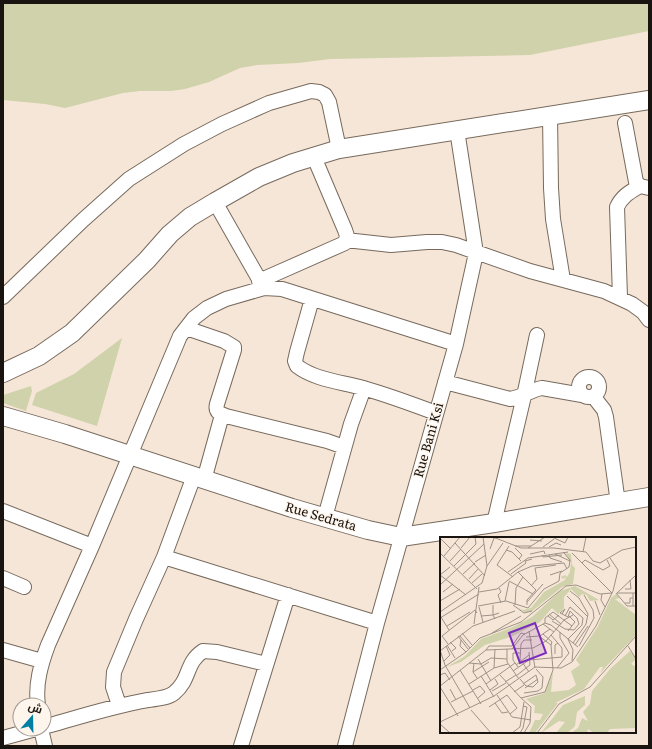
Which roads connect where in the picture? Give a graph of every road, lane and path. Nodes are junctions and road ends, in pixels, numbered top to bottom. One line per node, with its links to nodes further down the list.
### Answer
1 (649, 100): 2 (street)
2 (550, 115): 4 (street); 11 (street)
3 (625, 123): 7 (street)
4 (457, 130): 5 (street); 10 (street, Rue Bani Ksi)
5 (339, 149): 6 (street); 13 (street)
6 (314, 157): 8 (street); 9 (street)
7 (645, 187): 14 (street)
8 (215, 202): 12 (street); 20 (street)
9 (346, 240): 10 (street); 12 (street)
10 (476, 253): 11 (street); 19 (street, Rue Bani Ksi)
11 (563, 280): 14 (street)
12 (262, 284): 15 (street); 17 (street)
13 (3, 297)
14 (620, 297): 16 (street)
15 (312, 299): 19 (street); 22 (street)
16 (649, 320)
17 (186, 328): 25 (street); 28 (street)
18 (537, 335): 23 (street)
19 (456, 344): 21 (street, Rue Bani Ksi)
20 (3, 373)
21 (445, 382): 23 (street); 24 (street, Rue Bani Ksi)
22 (364, 388): 24 (street); 27 (street)
23 (524, 396): 31 (street); 34 (street)
24 (436, 413): 35 (street, Rue Bani Ksi)
25 (222, 415): 27 (street); 29 (street)
26 (3, 416): 28 (street, Rue Sedrata)
27 (344, 447): 33 (street)
28 (130, 454): 29 (street, Rue Sedrata); 36 (street)
29 (199, 478): 33 (street, Rue Sedrata); 37 (street)
30 (649, 497): 31 (street, Rue Sedrata)
31 (618, 503): 34 (street, Rue Sedrata)
32 (3, 511): 36 (street)
33 (325, 517): 35 (street, Rue Sedrata)
34 (494, 523): 35 (street, Rue Sedrata)
35 (401, 537): 41 (street, Rue Bani Ksi)
36 (92, 546): 43 (street)
37 (164, 557): 40 (street); 46 (street)
38 (3, 578): 39 (street)
39 (24, 587)
40 (288, 595): 41 (street); 44 (street)
41 (377, 623): 49 (street, Rue Bani Ksi)
42 (3, 650): 43 (street)
43 (42, 661): 45 (street)
44 (266, 664): 46 (street); 48 (street)
45 (38, 697)
46 (119, 705): 47 (street)
47 (52, 725)
48 (241, 746)
49 (345, 746)

